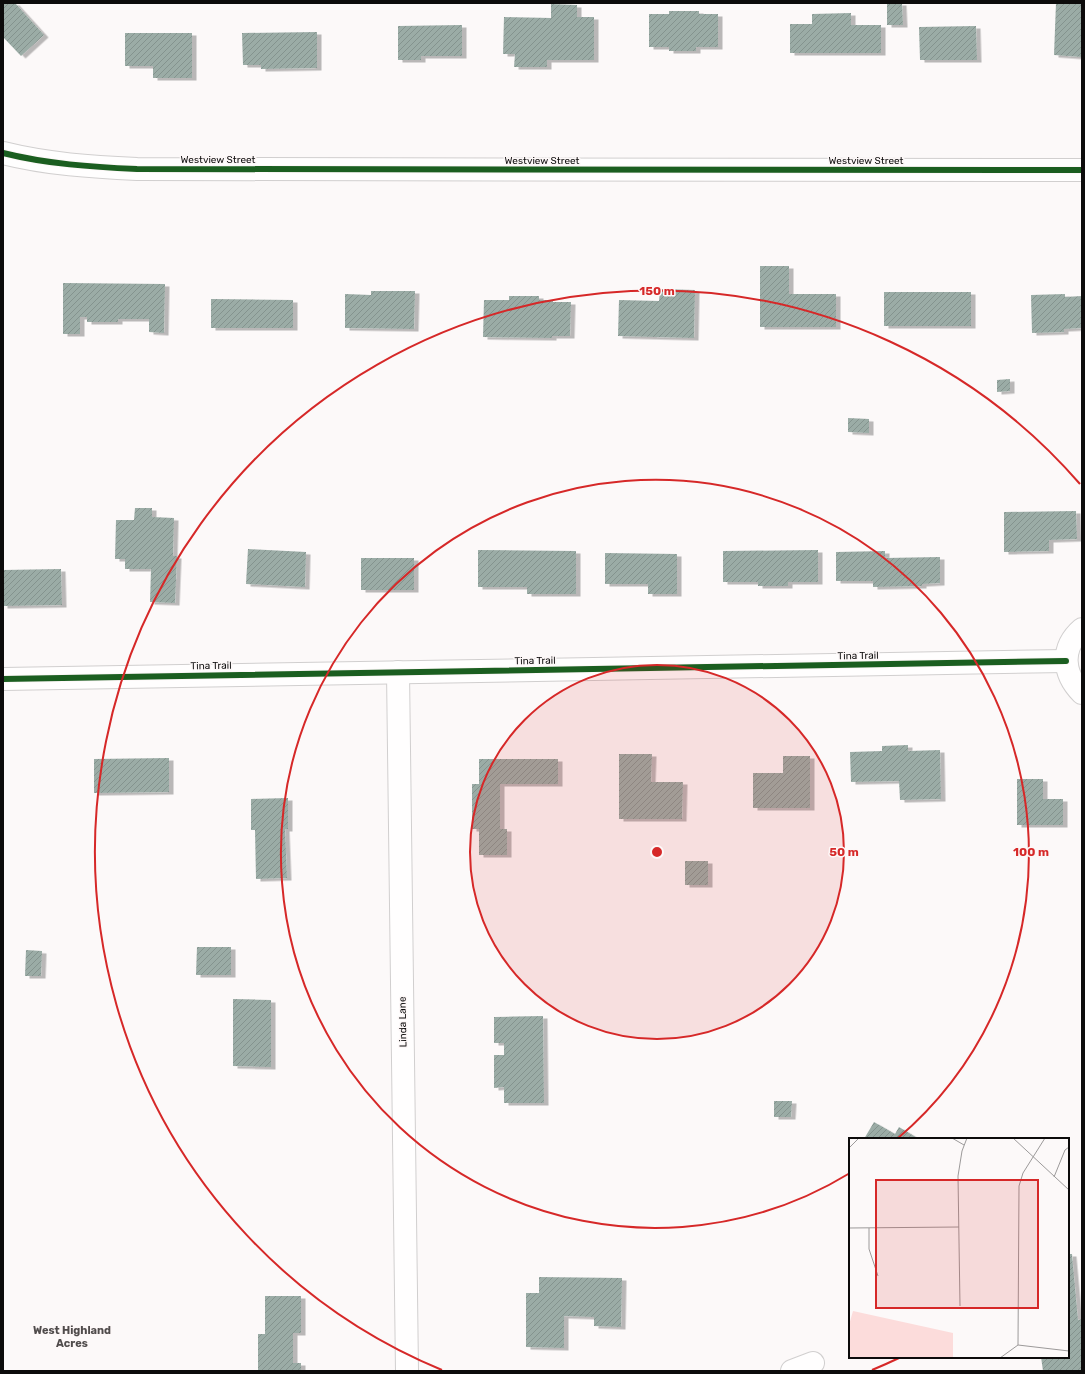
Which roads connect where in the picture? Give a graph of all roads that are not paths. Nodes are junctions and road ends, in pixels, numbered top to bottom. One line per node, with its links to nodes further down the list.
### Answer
1 (3, 152): 2 (street, Westview Street)
2 (1082, 170)
3 (1082, 630): 4 (street)
4 (1066, 661): 5 (street, Tina Trail); 7 (street)
5 (398, 672): 6 (street, Tina Trail); 9 (street, Linda Lane)
6 (3, 678)
7 (1082, 693)
8 (813, 1363): 10 (street)
9 (407, 1371)
10 (792, 1371)

